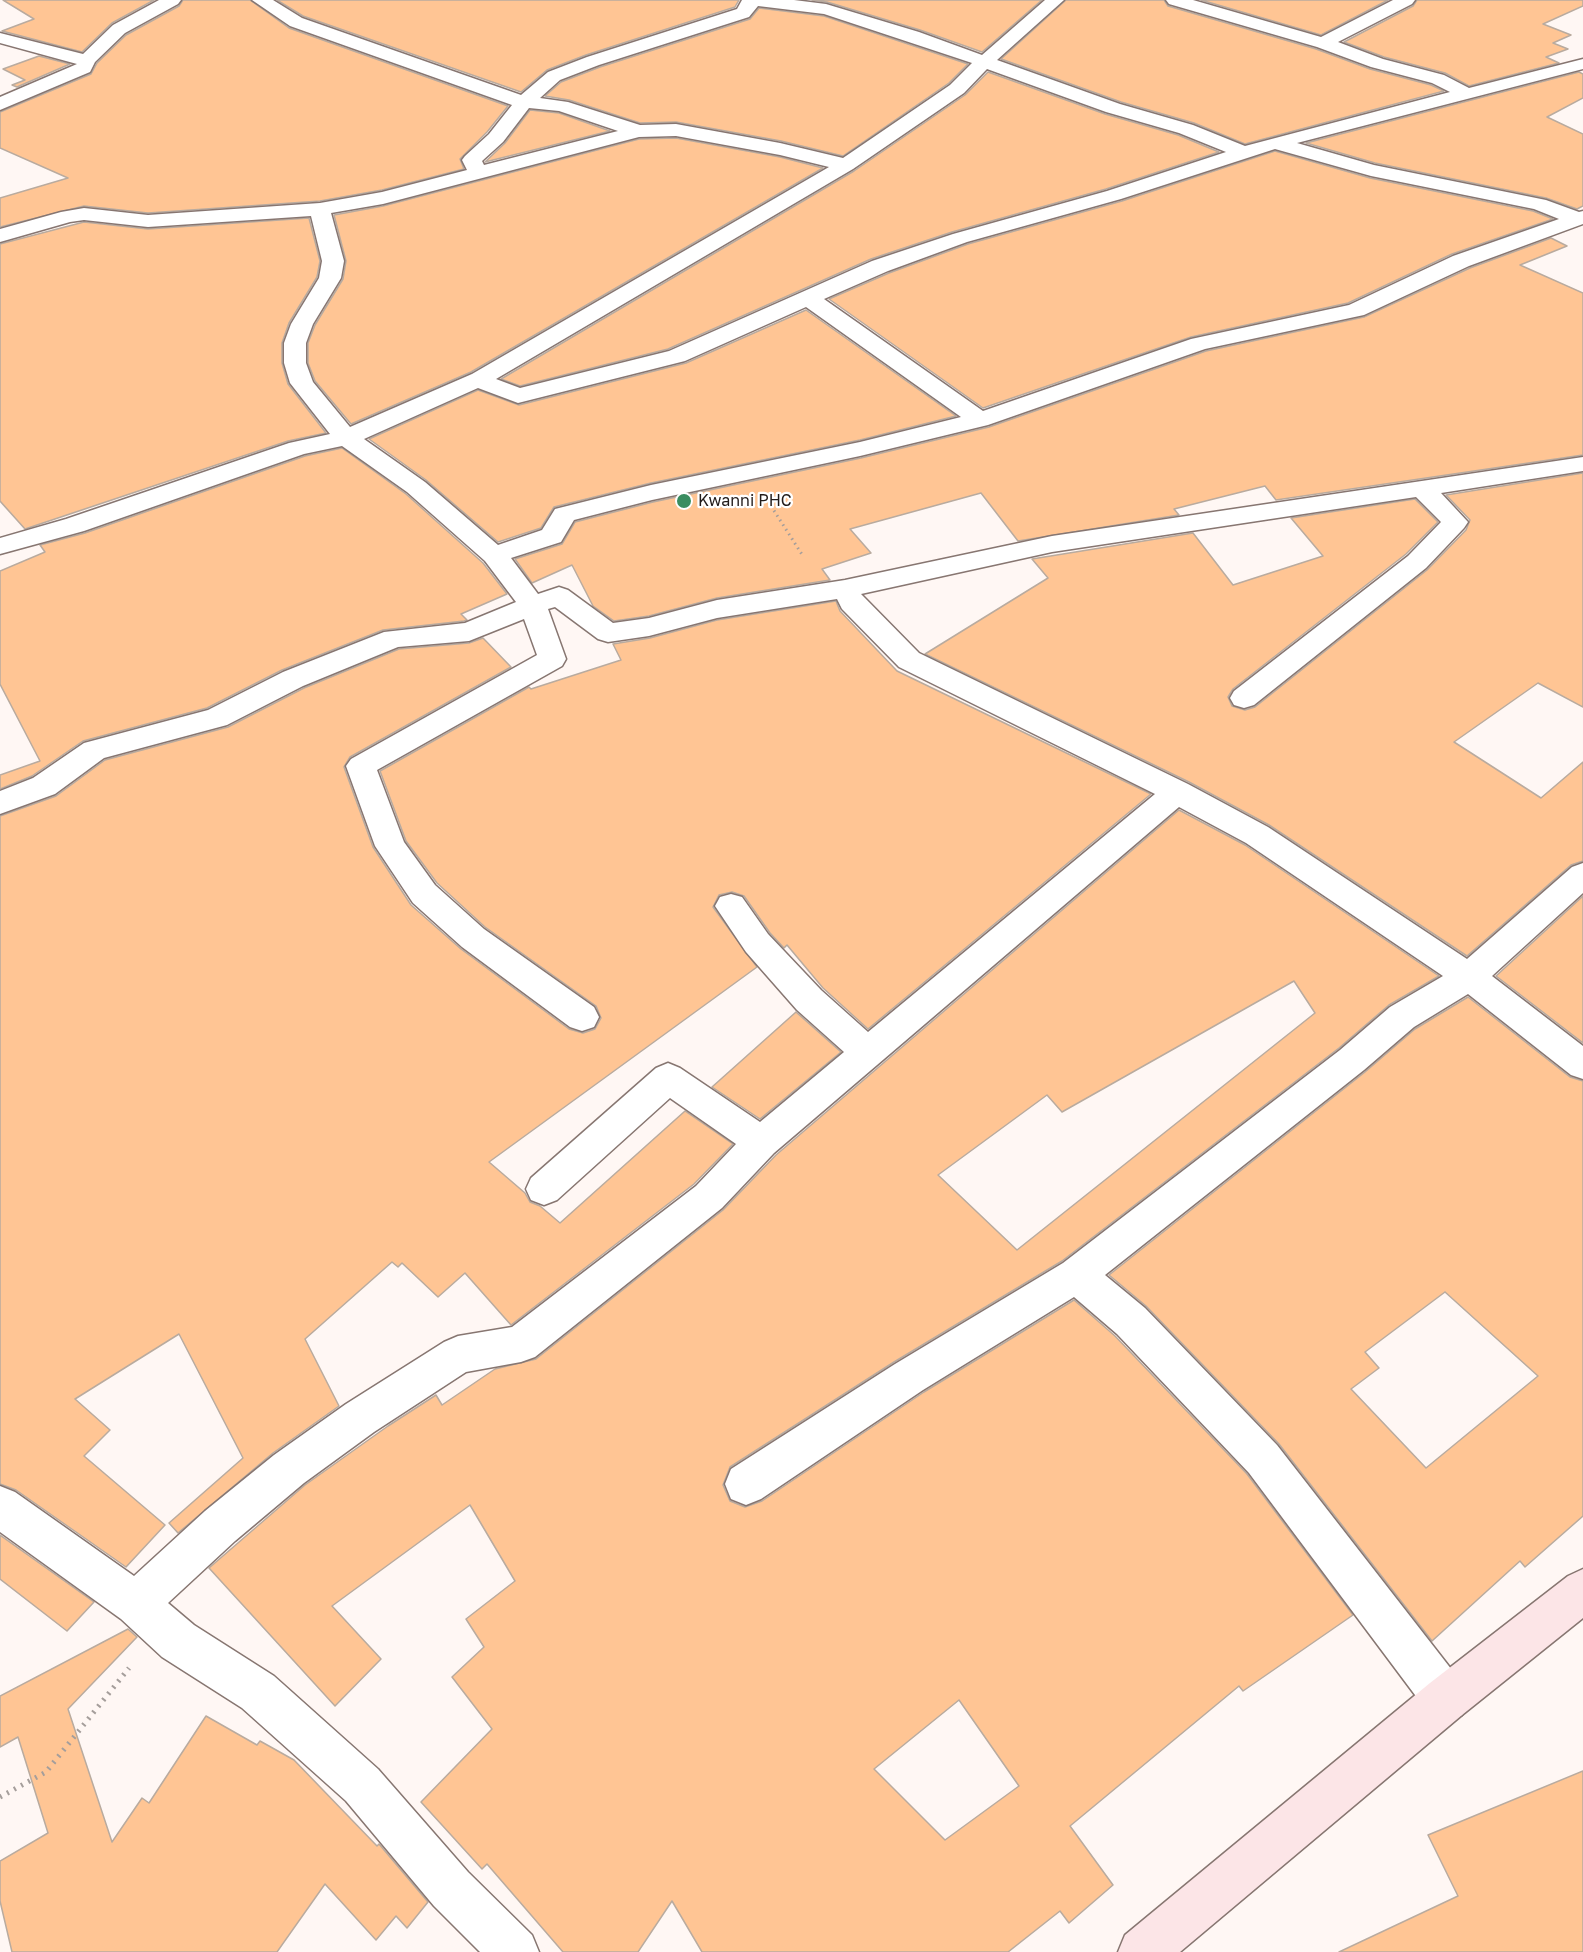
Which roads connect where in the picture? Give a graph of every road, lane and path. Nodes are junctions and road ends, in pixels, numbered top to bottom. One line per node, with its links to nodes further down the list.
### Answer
1 (172, 0): 9 (street)
2 (261, 0): 13 (street)
3 (752, 0): 10 (street); 13 (street)
4 (1055, 0): 10 (street)
5 (1175, 0): 8 (street)
6 (1406, 0): 8 (street)
7 (0, 38): 9 (street)
8 (1323, 43): 12 (street)
9 (87, 60): 14 (street)
10 (983, 63): 17 (street); 18 (street)
11 (1583, 64): 12 (street)
12 (1468, 94): 16 (street)
13 (524, 102): 15 (street); 19 (street)
14 (0, 104)
15 (639, 131): 18 (street); 19 (street)
16 (1275, 143): 17 (street); 21 (street)
17 (1244, 153): 23 (street)
18 (846, 165): 24 (street)
19 (478, 173): 20 (street)
20 (320, 209): 22 (street); 26 (street)
21 (1580, 218): 25 (street)
22 (0, 236)
23 (810, 299): 24 (street); 25 (street)
24 (480, 379): 26 (street)
25 (980, 420): 28 (street)
26 (346, 438): 30 (street); 31 (street)
27 (1583, 464): 29 (street)
28 (748, 471): 31 (street); 32 (path)
29 (1422, 488): 32 (street); 34 (street)
30 (0, 546)
31 (494, 555): 33 (street)
32 (835, 590): 33 (street); 35 (street)
33 (533, 605): 36 (street); 40 (street)
34 (1244, 698)
35 (1178, 792): 39 (street); 41 (street)
36 (0, 803)
37 (1583, 875): 39 (street)
38 (731, 906): 41 (street)
39 (1469, 977): 42 (street); 45 (street)
40 (582, 1017)
41 (868, 1053): 43 (street)
42 (1583, 1065)
43 (761, 1143): 44 (street); 49 (street)
44 (544, 1190)
45 (1076, 1275): 46 (street); 50 (street)
46 (746, 1484)
47 (0, 1507): 49 (street)
48 (1583, 1591): 50 (street)
49 (149, 1616): 51 (path); 52 (street)
50 (1446, 1699): 53 (street)
51 (0, 1797)
52 (507, 1949)
53 (1142, 1952)

